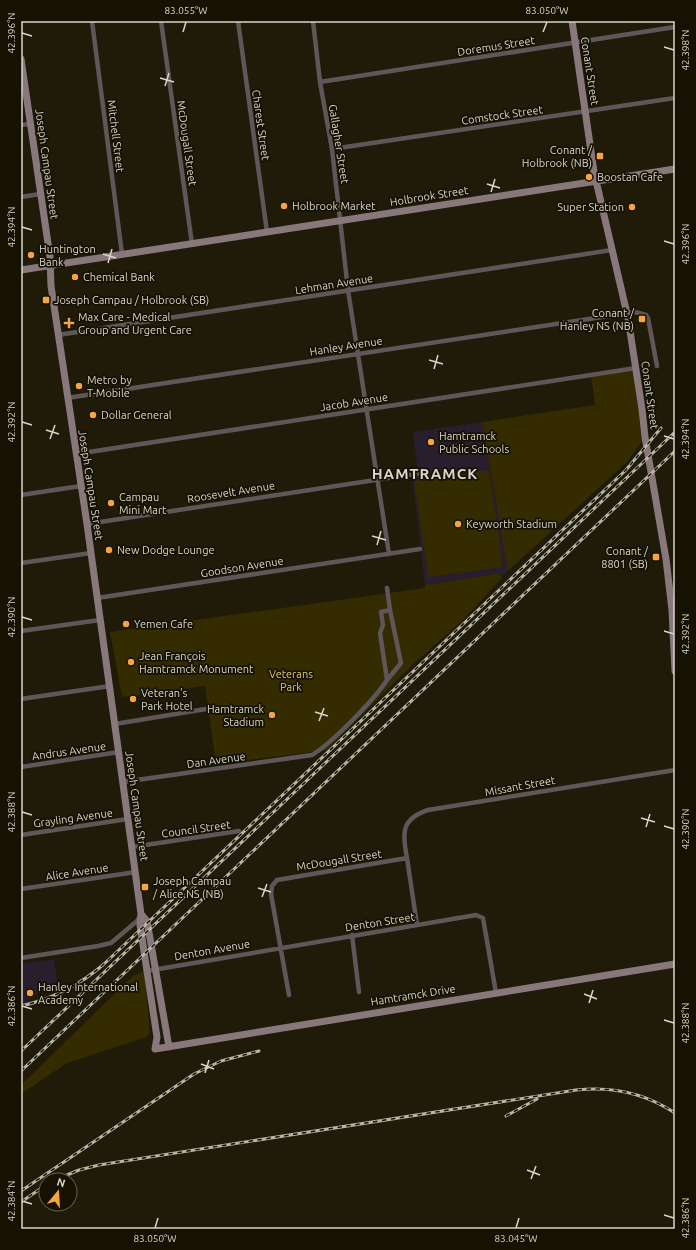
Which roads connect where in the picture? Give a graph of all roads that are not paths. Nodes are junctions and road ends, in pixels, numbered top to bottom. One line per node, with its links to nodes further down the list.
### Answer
1 (92, 21): 23 (street, Mitchell Street)
2 (161, 21): 21 (street, McDougall Street)
3 (238, 21): 20 (street, Charest Street)
4 (313, 21): 9 (street, Gallagher Street)
5 (572, 21): 7 (street, Conant Street)
6 (675, 27): 7 (street, Doremus Street)
7 (575, 43): 9 (street, Doremus Street); 11 (street, Conant Street)
8 (21, 59): 12 (street, Joseph Campau Street)
9 (320, 82): 14 (street, Gallagher Street)
10 (675, 98): 11 (street, Comstock Street)
11 (585, 112): 14 (street, Comstock Street); 16 (street, Conant Street)
12 (30, 124): 13 (street); 17 (street, Joseph Campau Street)
13 (21, 125)
14 (332, 149): 19 (street, Gallagher Street)
15 (675, 169): 16 (street, Holbrook Street)
16 (596, 182): 19 (street, Holbrook Street); 22 (street, Conant Street)
17 (40, 194): 18 (street); 24 (street, Joseph Campau Street)
18 (21, 197)
19 (341, 220): 20 (street, Holbrook Street); 26 (street, Gallagher Street)
20 (267, 232): 21 (street, Holbrook Street)
21 (192, 244): 23 (street, Holbrook Street)
22 (612, 250): 26 (street, Lehman Avenue); 27 (street, Conant Street)
23 (122, 254): 24 (street, Holbrook Street)
24 (51, 265): 25 (street, Holbrook Street); 28 (street, Joseph Campau Street)
25 (21, 270)
26 (348, 290): 28 (street, Lehman Avenue); 29 (street, Gallagher Street)
27 (627, 313): 29 (street, Hanley Avenue); 30 (street, Conant Street); 31 (street, Conant Street)
28 (58, 335): 32 (street, Joseph Campau Street)
29 (357, 353): 32 (street, Hanley Avenue); 33 (street, Gallagher Street)
30 (657, 366)
31 (636, 368): 33 (street, Jacob Avenue); 45 (street, Conant Street)
32 (67, 398): 34 (street, Joseph Campau Street)
33 (366, 409): 34 (street, Jacob Avenue); 36 (street, Gallagher Street)
34 (76, 454): 37 (street, Joseph Campau Street)
35 (421, 473): 36 (street, Roosevelt Avenue)
36 (379, 479): 39 (street, Roosevelt Avenue); 42 (street, Gallagher Street)
37 (81, 486): 38 (street); 39 (street, Joseph Campau Street)
38 (21, 496)
39 (86, 524): 41 (street, Joseph Campau Street)
40 (420, 549): 42 (street, Goodson Avenue)
41 (91, 553): 43 (street); 46 (street, Joseph Campau Street)
42 (389, 554): 46 (street, Goodson Avenue)
43 (21, 564)
44 (387, 588): 48 (street)
45 (672, 595): 47 (street, Conant Street)
46 (97, 598): 49 (street, Joseph Campau Street)
47 (673, 608): 51 (street, Conant Street)
48 (390, 610): 53 (street); 53 (street)
49 (100, 620): 50 (street); 54 (street, Joseph Campau Street)
50 (21, 631)
51 (674, 637): 52 (street, Conant Street)
52 (675, 670)
53 (387, 680): 61 (street, Dan Avenue)
54 (110, 686): 55 (street); 57 (street, Joseph Campau Street)
55 (21, 699)
56 (206, 709): 57 (street)
57 (115, 724): 58 (street, Joseph Campau Street)
58 (119, 752): 59 (street, Andrus Avenue); 61 (street, Joseph Campau Street)
59 (21, 767)
60 (675, 770): 66 (street, Missant Street)
61 (123, 782): 62 (street, Joseph Campau Street)
62 (128, 819): 64 (street, Grayling Avenue); 65 (street, Joseph Campau Street)
63 (238, 831): 65 (street, Council Street)
64 (21, 835)
65 (132, 848): 67 (street, Joseph Campau Street)
66 (407, 858): 70 (street); 72 (street, McDougall Street)
67 (136, 872): 68 (street, Alice Avenue); 69 (street, Joseph Campau Street)
68 (21, 889)
69 (141, 914): 73 (street); 75 (street, Joseph Campau Street); 76 (street, Joseph Campau Street)
70 (417, 925): 71 (street, Denton Street); 78 (street, Denton Street)
71 (352, 935): 72 (street, Denton Street); 77 (street)
72 (279, 948): 75 (street, Denton Avenue); 79 (street)
73 (21, 958)
74 (675, 964): 78 (street, Hamtramck Drive)
75 (156, 969): 76 (street, Denton Avenue); 80 (street, Joseph Campau Street)
76 (147, 971): 81 (street, Joseph Campau Street)
77 (359, 992)
78 (496, 993): 80 (street, Hamtramck Drive)
79 (289, 995)
80 (169, 1047): 81 (street, Hamtramck Drive)
81 (155, 1049)

